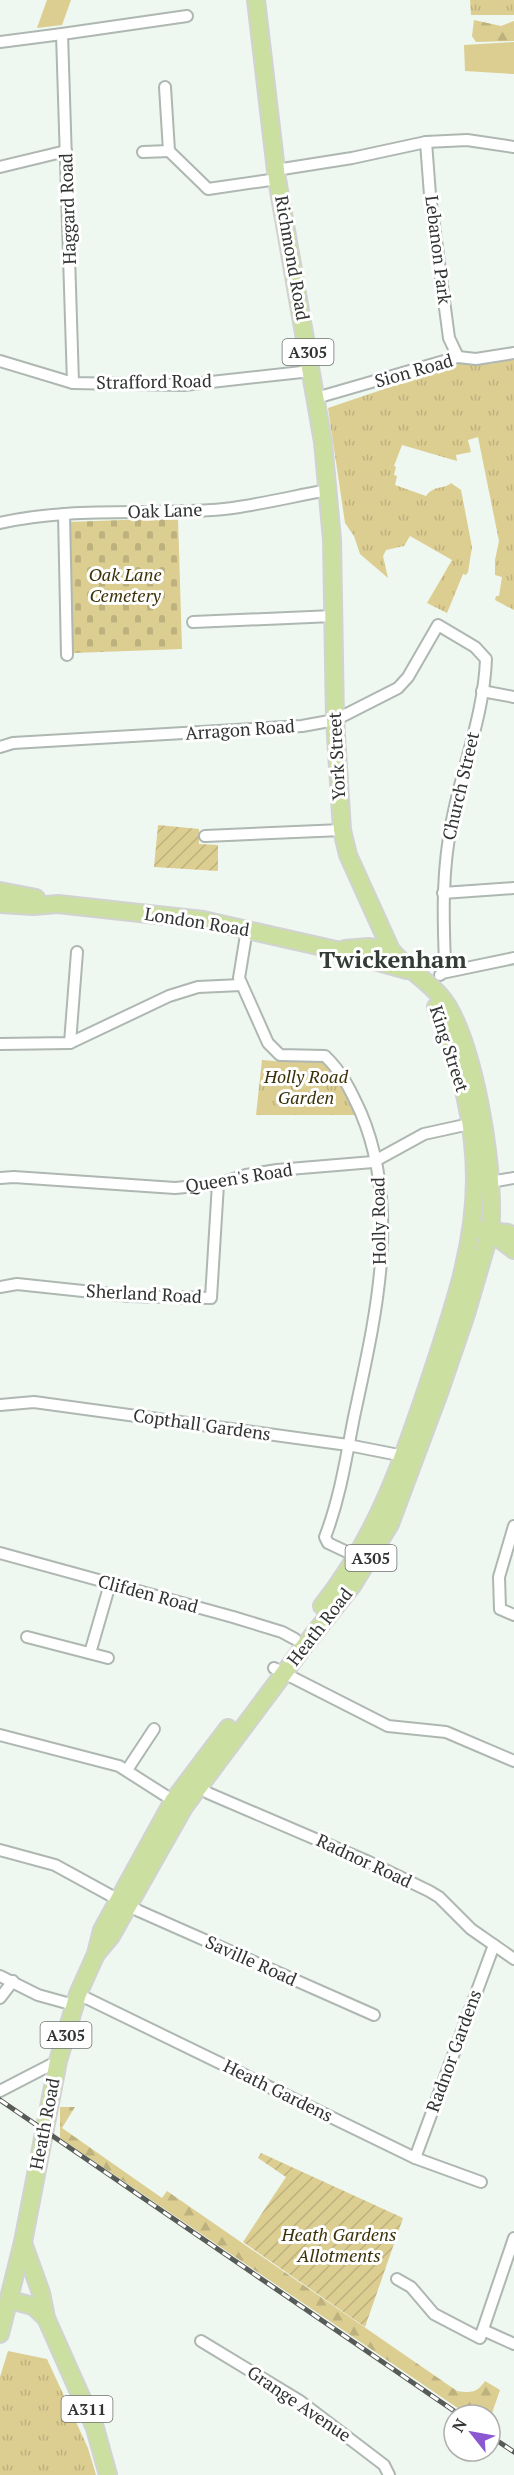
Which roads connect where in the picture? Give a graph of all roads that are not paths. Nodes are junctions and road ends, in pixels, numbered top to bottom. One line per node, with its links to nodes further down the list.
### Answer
1 (256, 0): 12 (main road, Richmond Road / A305)
2 (187, 16): 3 (street)
3 (63, 34): 4 (street); 8 (street, Haggard Road)
4 (0, 42)
5 (165, 87): 9 (street)
6 (426, 142): 7 (street); 12 (street); 14 (street, Lebanon Park)
7 (514, 147)
8 (66, 151): 11 (street); 17 (street, Haggard Road)
9 (169, 151): 10 (street); 12 (street)
10 (143, 152)
11 (0, 167)
12 (277, 174): 16 (main road, Richmond Road / A305)
13 (514, 353): 14 (street, Sion Road)
14 (458, 357): 18 (street, Sion Road)
15 (0, 361): 17 (street, Strafford Road)
16 (311, 370): 17 (street, Strafford Road); 18 (main road, Richmond Road / A305)
17 (73, 383)
18 (316, 398): 19 (main road, Richmond Road / A305)
19 (328, 490): 20 (street, Oak Lane); 22 (main road, Richmond Road / A305)
20 (64, 514): 21 (street, Oak Lane); 26 (street)
21 (0, 523)
22 (333, 552): 23 (main road, York Street / A305)
23 (333, 616): 24 (street); 29 (main road, York Street / A305)
24 (193, 622)
25 (438, 625): 27 (street, Church Street); 29 (street, Arragon Road)
26 (67, 655)
27 (482, 691): 28 (street); 35 (street, Church Street)
28 (514, 697)
29 (335, 720): 30 (street, Arragon Road); 31 (main road, York Street / A305)
30 (0, 747)
31 (342, 830): 32 (street); 40 (main road, York Street / A305)
32 (205, 836)
33 (514, 888): 35 (street)
34 (0, 891): 37 (main road, London Road)
35 (443, 893): 44 (street, Church Street)
36 (0, 904): 37 (main road, London Road)
37 (58, 904): 38 (main road, London Road)
38 (247, 929): 39 (main road, London Road); 45 (street, Holly Road)
39 (336, 950): 40 (main road, London Road); 43 (main road, London Road)
40 (391, 950): 43 (main road, London Road)
41 (77, 952): 47 (street)
42 (514, 958): 44 (street)
43 (411, 971): 46 (main road, London Road)
44 (442, 973): 46 (street)
45 (241, 985): 47 (street); 50 (street, Holly Road)
46 (429, 986): 49 (main road, King Street / A305)
47 (70, 1043): 48 (street)
48 (0, 1044)
49 (476, 1123): 50 (street, Queen's Road); 53 (main road, King Street / A305); 55 (main road, King Street / A305)
50 (377, 1161): 54 (street, Queen's Road); 61 (street, Holly Road)
51 (0, 1178): 54 (street, Queen's Road)
52 (514, 1178): 53 (street)
53 (490, 1182): 56 (main road, King Street / A305)
54 (218, 1184): 59 (street, Sherland Road)
55 (473, 1229): 56 (main road); 62 (main road, Heath Road / A305)
56 (490, 1232): 57 (main road); 58 (main road); 62 (main road, Heath Road / A305)
57 (514, 1237)
58 (514, 1250)
59 (0, 1287)
60 (0, 1405): 61 (street, Copthall Gardens)
61 (348, 1445): 62 (street, Copthall Gardens); 65 (street, Holly Road)
62 (409, 1457): 65 (main road, Heath Road / A305)
63 (514, 1526): 67 (street)
64 (0, 1553): 66 (street, Clifden Road)
65 (363, 1559): 69 (main road, Heath Road / A305); 72 (main road, Heath Road / A305)
66 (110, 1584): 69 (street, Clifden Road); 70 (street)
67 (514, 1615)
68 (27, 1637): 70 (street)
69 (295, 1639): 72 (main road, Heath Road / A305)
70 (90, 1653): 71 (street)
71 (108, 1658)
72 (279, 1670): 75 (street); 77 (main road, Heath Road / A305)
73 (154, 1730): 76 (street)
74 (0, 1735): 76 (street)
75 (514, 1761)
76 (127, 1770): 78 (street)
77 (194, 1782): 78 (main road, Heath Road / A305); 81 (street, Radnor Road)
78 (178, 1804): 80 (main road, Heath Road / A305)
79 (0, 1850): 80 (street, Saville Road)
80 (123, 1902): 86 (main road, Heath Road / A305); 87 (street, Saville Road)
81 (494, 1945): 82 (street, Radnor Road); 90 (street, Radnor Gardens)
82 (514, 1959)
83 (0, 1976): 84 (street, Heath Gardens)
84 (13, 1981): 85 (street); 86 (street, Heath Gardens)
85 (0, 1998)
86 (76, 2000): 88 (main road, Heath Road / A305); 90 (street, Heath Gardens)
87 (374, 2015)
88 (58, 2061): 89 (street); 93 (main road, Heath Road / A305)
89 (0, 2091)
90 (415, 2158): 91 (street, Heath Gardens)
91 (481, 2182)
92 (514, 2238): 97 (street)
93 (23, 2242): 95 (main road, Heath Road); 96 (main road, A311)
94 (397, 2279): 97 (street)
95 (6, 2306): 96 (main road); 98 (main road, Heath Road)
96 (46, 2318): 101 (main road, A311)
97 (483, 2330): 100 (street)
98 (0, 2334)
99 (201, 2341): 102 (street, Grange Avenue)
100 (514, 2344)
101 (108, 2475)
102 (389, 2475)

